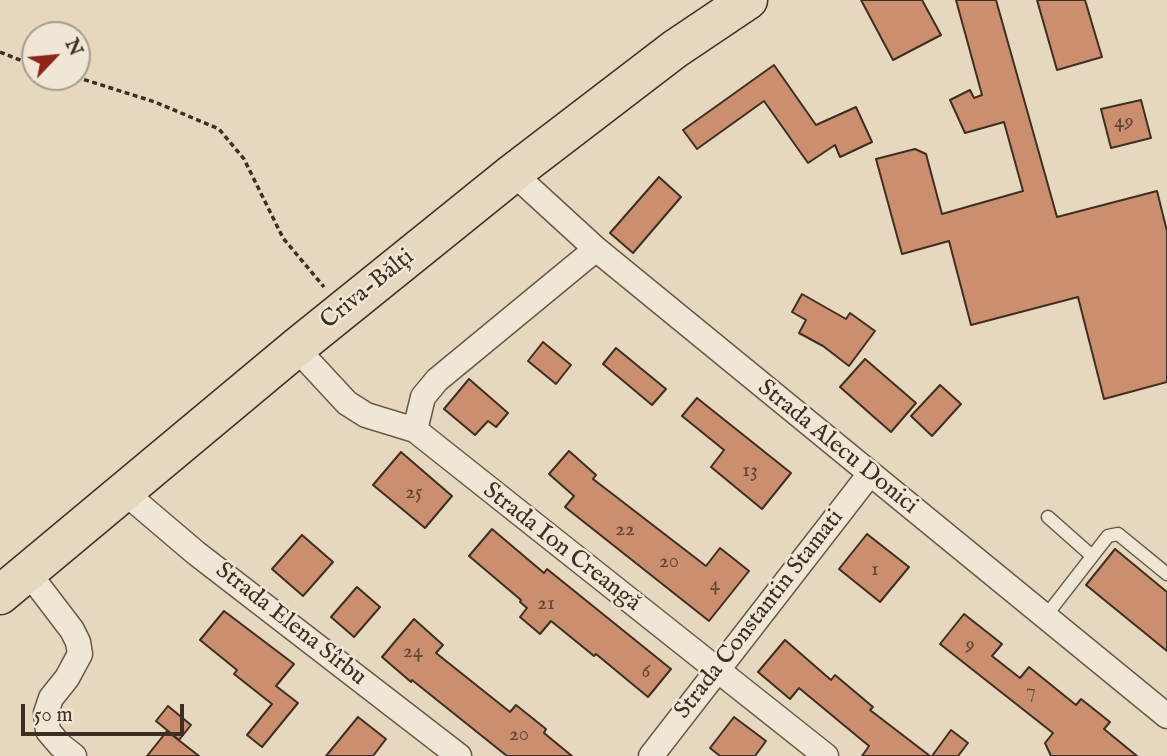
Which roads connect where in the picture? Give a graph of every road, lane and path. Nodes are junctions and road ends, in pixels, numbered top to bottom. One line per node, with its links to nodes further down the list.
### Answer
1 (748, 0): 5 (highway, Criva-Bălți)
2 (0, 52): 3 (path)
3 (21, 60)
4 (91, 82): 7 (path)
5 (513, 173): 6 (street, Strada Alecu Donici); 7 (highway, Criva-Bălți)
6 (596, 249): 9 (street); 10 (street, Strada Alecu Donici)
7 (344, 309): 8 (highway, Criva-Bălți)
8 (296, 348): 9 (street, Strada Ion Creangă); 11 (highway, Criva-Bălți)
9 (415, 430): 17 (street, Strada Ion Creangă)
10 (869, 475): 16 (street, Strada Alecu Donici); 17 (street, Strada Constantin Stamati)
11 (123, 491): 15 (highway, Criva-Bălți); 20 (street, Strada Elena Sîrbu)
12 (1048, 517): 13 (lane)
13 (1092, 556): 14 (lane); 16 (lane)
14 (1167, 573)
15 (14, 583): 19 (street)
16 (1045, 617): 18 (street, Strada Alecu Donici)
17 (716, 670): 21 (street, Strada Constantin Stamati); 22 (street, Strada Ion Creangă)
18 (1167, 716)
19 (74, 756)
20 (459, 756)
21 (651, 756)
22 (826, 756)

